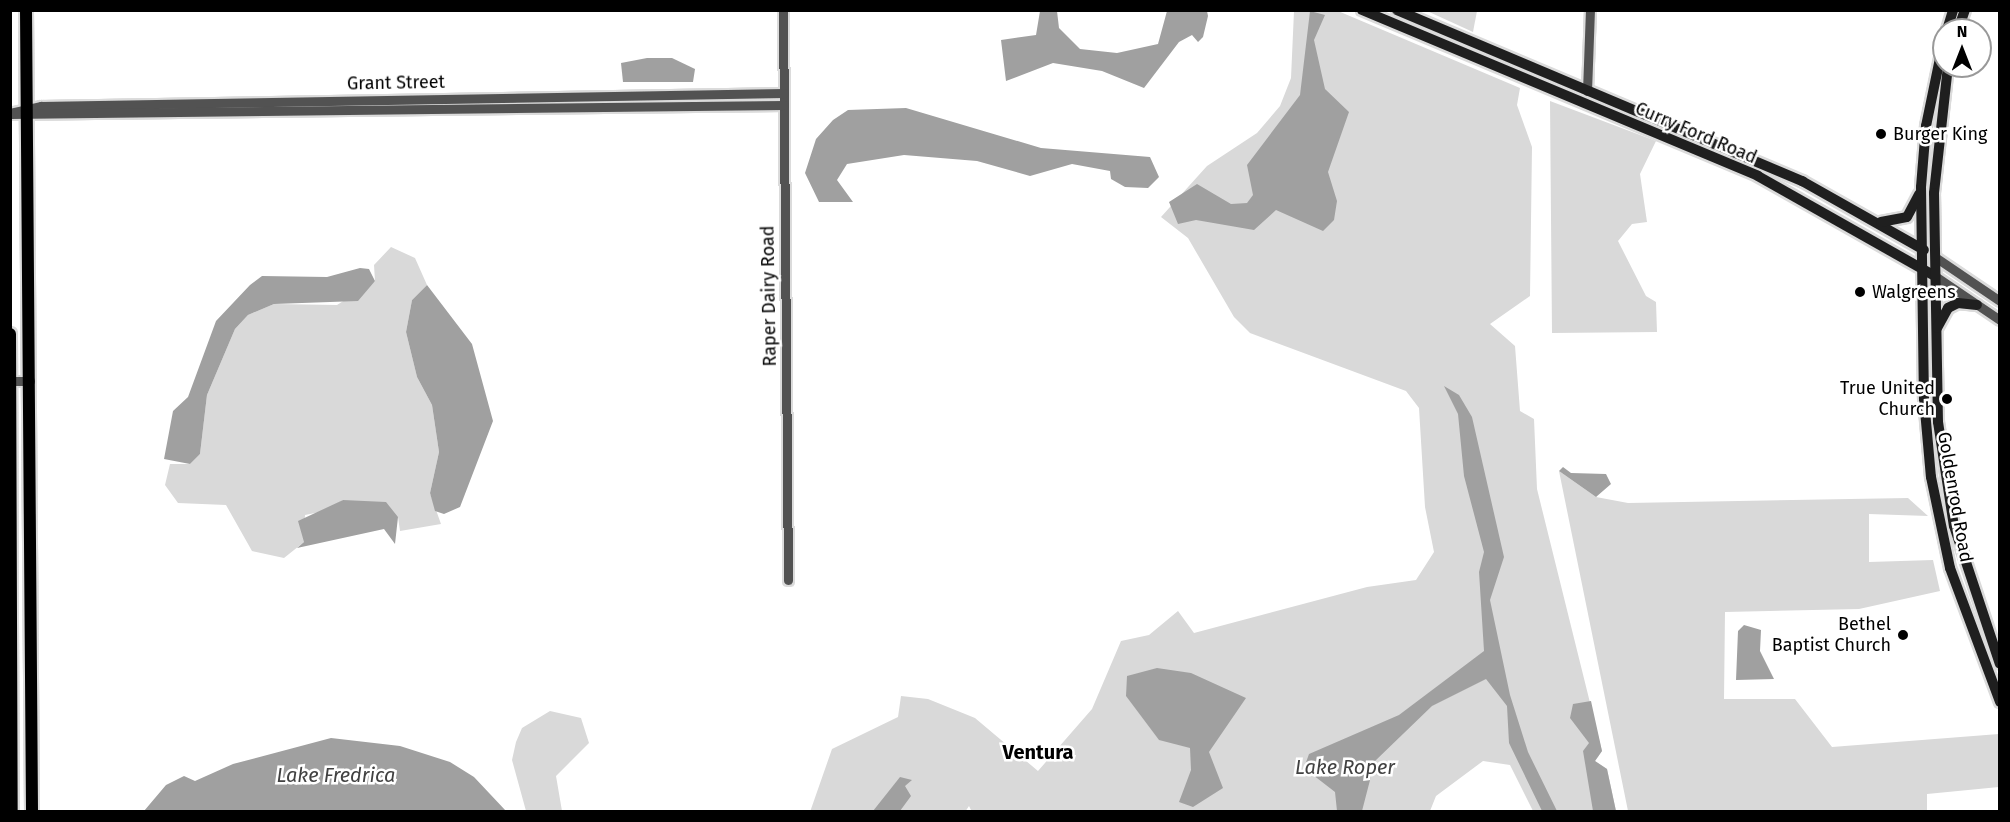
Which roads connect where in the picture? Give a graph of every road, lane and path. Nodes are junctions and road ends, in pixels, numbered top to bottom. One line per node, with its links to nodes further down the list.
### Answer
1 (26, 10): 13 (main road)
2 (783, 10): 10 (street, Raper Dairy Road)
3 (1362, 10): 6 (main road, Curry Ford Road)
4 (1397, 10): 9 (main road, Curry Ford Road)
5 (1590, 10): 9 (street)
6 (1440, 43): 9 (main road); 12 (main road, Curry Ford Road)
7 (1936, 78): 16 (main road, Goldenrod Road)
8 (1946, 78): 19 (main road, Goldenrod Road)
9 (1587, 91): 15 (main road, Curry Ford Road)
10 (783, 93): 11 (street, Raper Dairy Road); 13 (street, Grant Street)
11 (784, 105): 13 (street, Grant Street); 32 (street, Raper Dairy Road)
12 (1590, 106): 15 (main road); 20 (main road, Curry Ford Road)
13 (27, 112): 14 (street, Grant Street); 29 (main road)
14 (10, 113)
15 (1717, 145): 17 (main road, Curry Ford Road)
16 (1922, 187): 17 (main road); 18 (main road, Goldenrod Road)
17 (1881, 222): 18 (main road, Curry Ford Road)
18 (1922, 248): 19 (main road, Curry Ford Road); 20 (main road, Goldenrod Road)
19 (1935, 257): 21 (main road, Goldenrod Road); 22 (street, Curry Ford Road)
20 (1922, 267): 21 (main road, Curry Ford Road); 27 (main road, Goldenrod Road)
21 (1935, 276): 23 (street, Curry Ford Road); 25 (main road, Goldenrod Road)
22 (2000, 301)
23 (1977, 305): 24 (street, Curry Ford Road); 25 (main road)
24 (2000, 320)
25 (1935, 331): 30 (main road, Goldenrod Road)
26 (10, 334): 28 (main road)
27 (1923, 371): 30 (main road); 31 (main road, Goldenrod Road)
28 (11, 375): 29 (street); 36 (main road)
29 (30, 375): 37 (main road)
30 (1950, 504): 33 (main road, Goldenrod Road)
31 (1937, 508): 33 (main road); 35 (main road, Goldenrod Road)
32 (788, 580)
33 (1977, 604): 34 (main road, Goldenrod Road)
34 (2000, 664)
35 (2000, 702)
36 (12, 812)
37 (32, 812)

